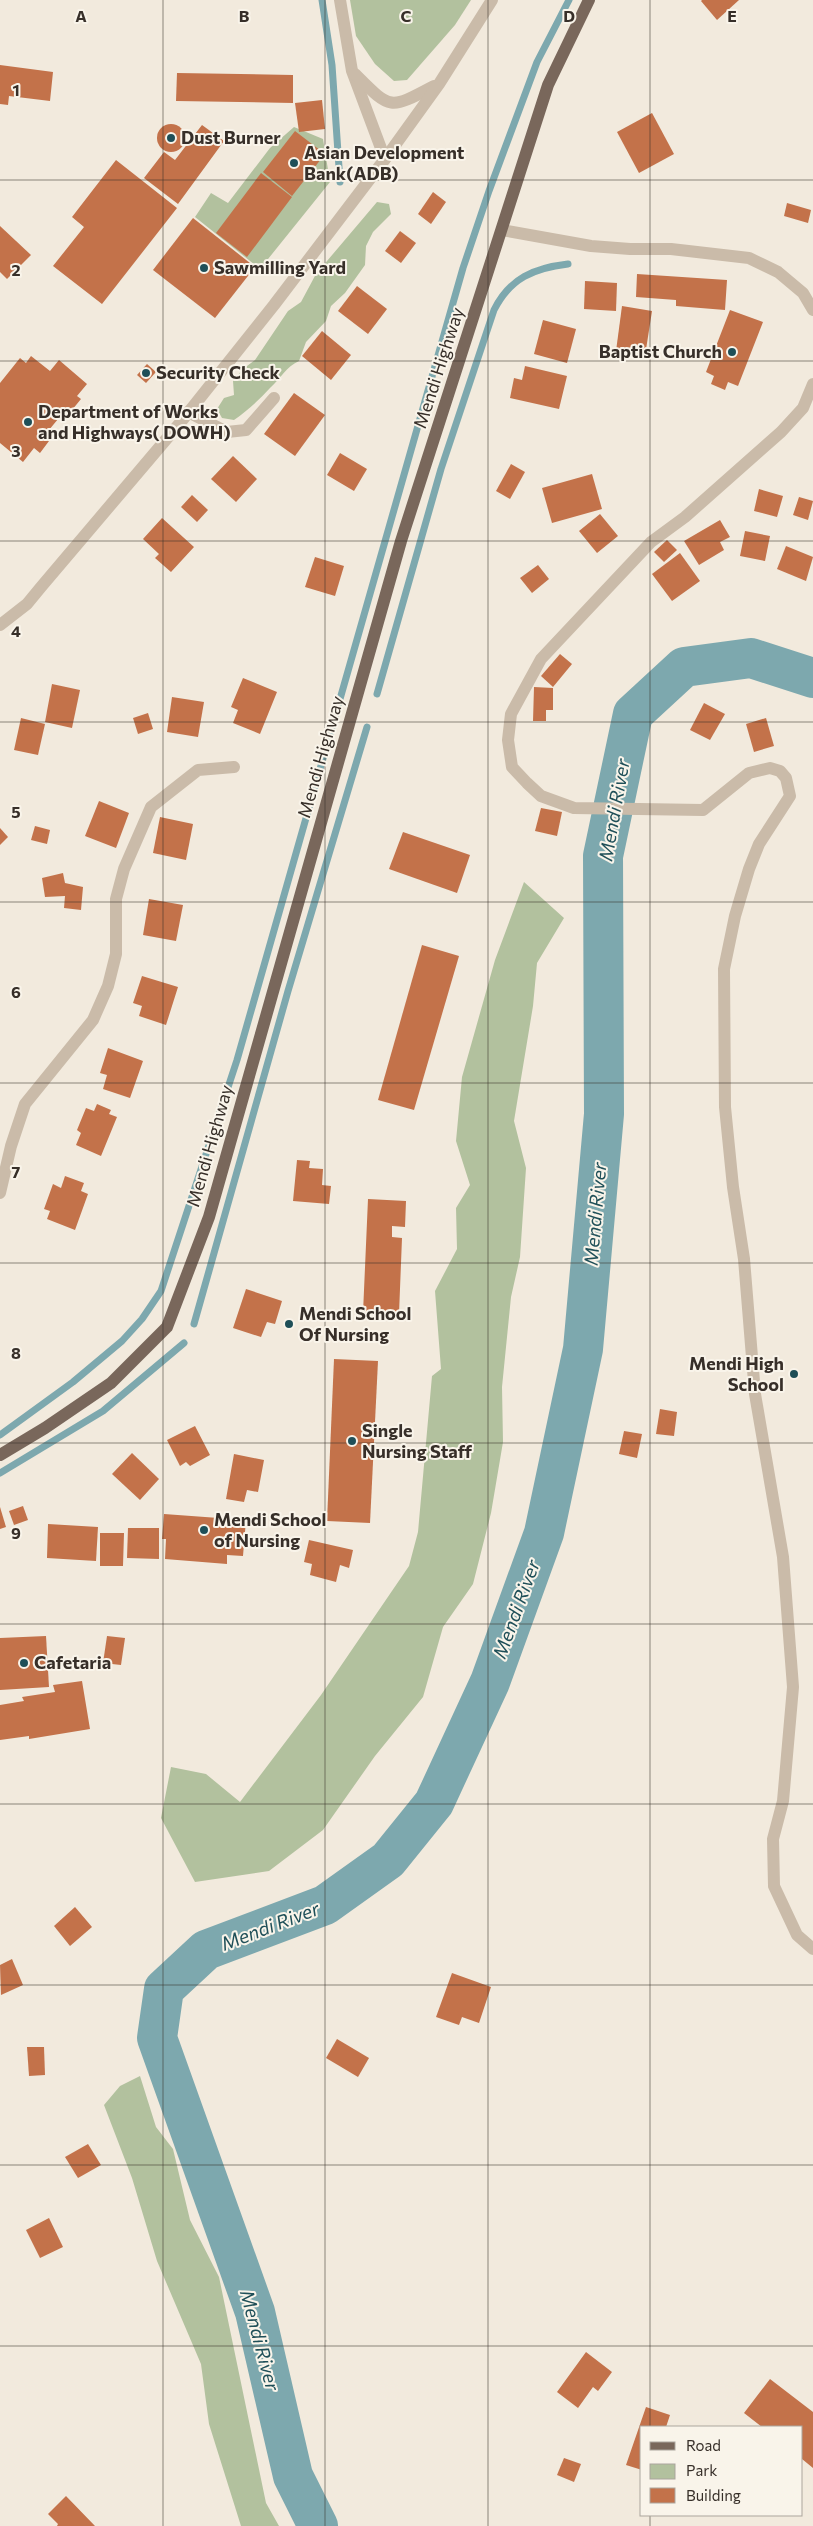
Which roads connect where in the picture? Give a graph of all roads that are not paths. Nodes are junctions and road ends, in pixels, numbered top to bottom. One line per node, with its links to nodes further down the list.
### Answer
1 (340, 0): 4 (street)
2 (492, 0): 5 (street)
3 (590, 0): 7 (main road, Mendi Highway)
4 (352, 71): 5 (street); 6 (street)
5 (439, 84): 6 (street)
6 (385, 159): 11 (street)
7 (502, 230): 8 (street); 15 (main road, Mendi Highway)
8 (813, 310)
9 (813, 384): 16 (street)
10 (274, 398): 11 (street)
11 (188, 412): 12 (street)
12 (0, 625)
13 (234, 768): 14 (street)
14 (0, 1193)
15 (0, 1455)
16 (813, 1949)

